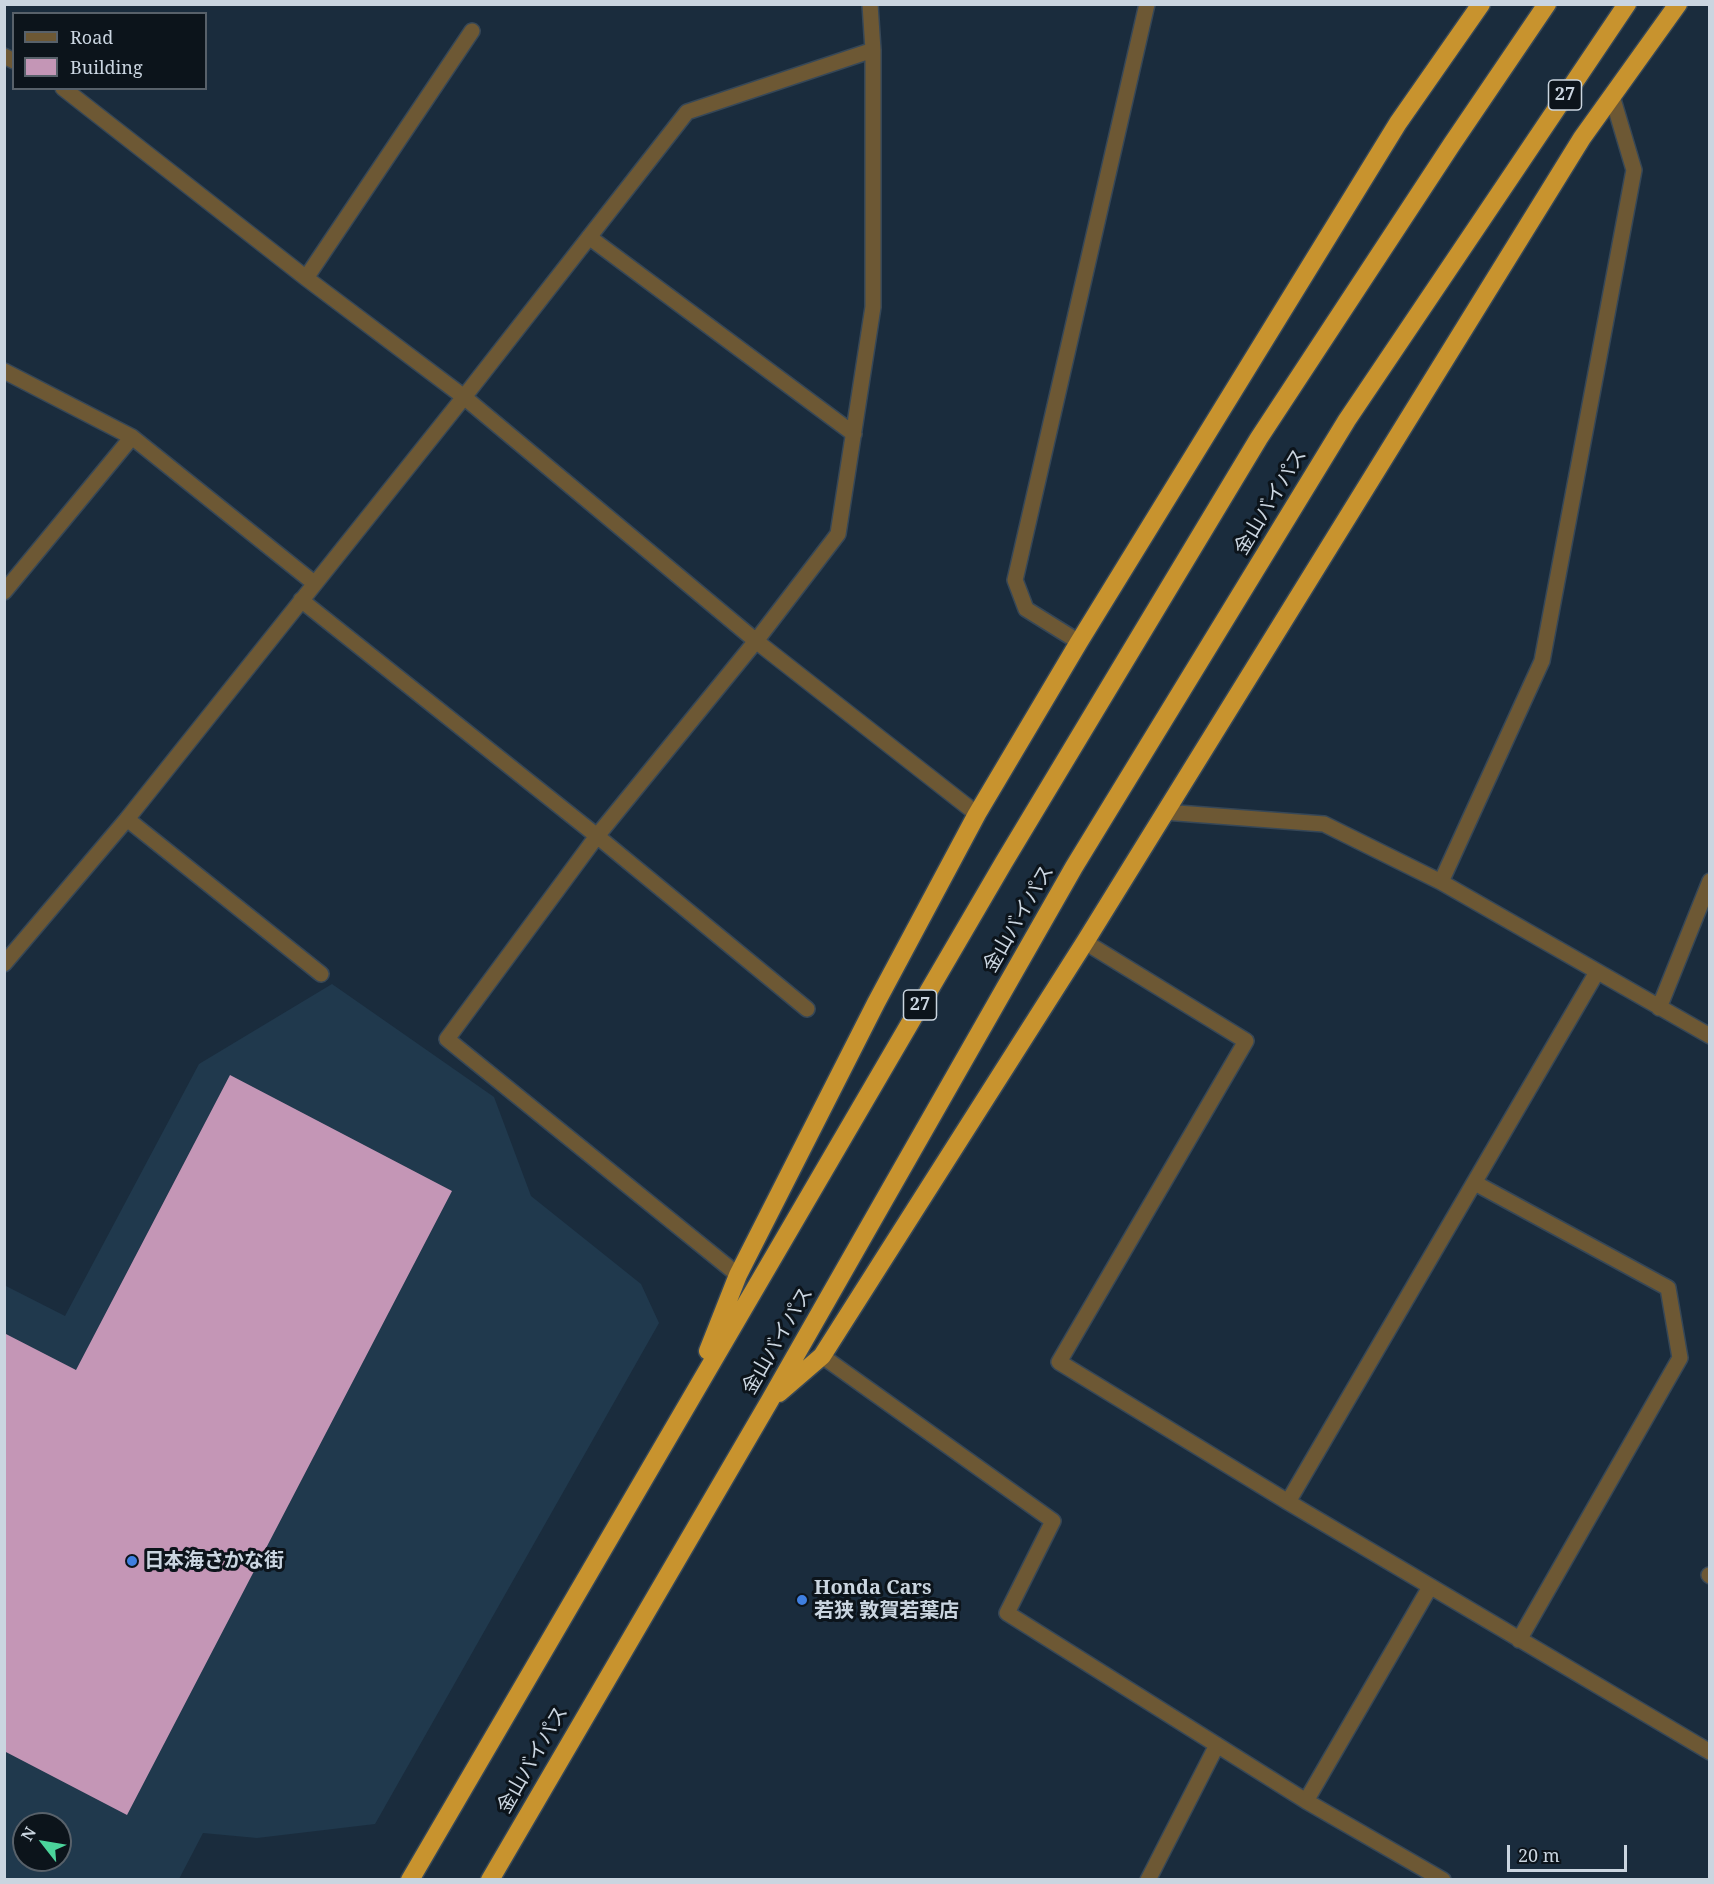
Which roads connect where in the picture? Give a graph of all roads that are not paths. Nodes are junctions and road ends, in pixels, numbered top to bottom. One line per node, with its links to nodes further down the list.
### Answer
1 (870, 4): 8 (street)
2 (1147, 4): 21 (street)
3 (1481, 4): 21 (highway)
4 (1547, 4): 39 (highway, 27)
5 (1627, 4): 38 (highway, 金山バイパス / 27)
6 (1678, 4): 10 (highway)
7 (472, 31): 12 (street)
8 (873, 50): 11 (street); 15 (street)
9 (66, 90): 12 (street)
10 (1612, 96): 22 (highway); 27 (street)
11 (589, 237): 14 (street); 15 (street)
12 (306, 278): 14 (street)
13 (4, 370): 16 (street)
14 (464, 397): 17 (street); 20 (street)
15 (854, 434): 20 (street)
16 (132, 437): 17 (street); 18 (street)
17 (314, 583): 19 (street)
18 (4, 591)
19 (301, 600): 24 (street); 25 (street)
20 (756, 641): 23 (street); 25 (street)
21 (1079, 642): 23 (highway)
22 (1164, 812): 27 (street); 28 (highway)
23 (977, 814): 36 (highway)
24 (127, 819): 29 (street); 31 (street)
25 (597, 836): 33 (street); 36 (street)
26 (1710, 881): 32 (street)
27 (1441, 882): 30 (street)
28 (1085, 942): 37 (highway); 40 (street)
29 (4, 964)
30 (1597, 972): 32 (street); 35 (street)
31 (321, 974)
32 (1659, 1008): 34 (street)
33 (807, 1009)
34 (1710, 1036)
35 (1474, 1183): 40 (street); 42 (street)
36 (738, 1275): 39 (highway)
37 (822, 1356): 38 (highway); 43 (street)
38 (769, 1402): 47 (highway, 金山バイパス / 27)
39 (688, 1403): 46 (highway, 27)
40 (1288, 1502): 41 (street)
41 (1430, 1587): 42 (street); 45 (street)
42 (1519, 1640): 44 (street)
43 (1217, 1745): 45 (street); 48 (street)
44 (1710, 1752)
45 (1306, 1801): 49 (street)
46 (410, 1880)
47 (490, 1880)
48 (1148, 1880)
49 (1443, 1880)

